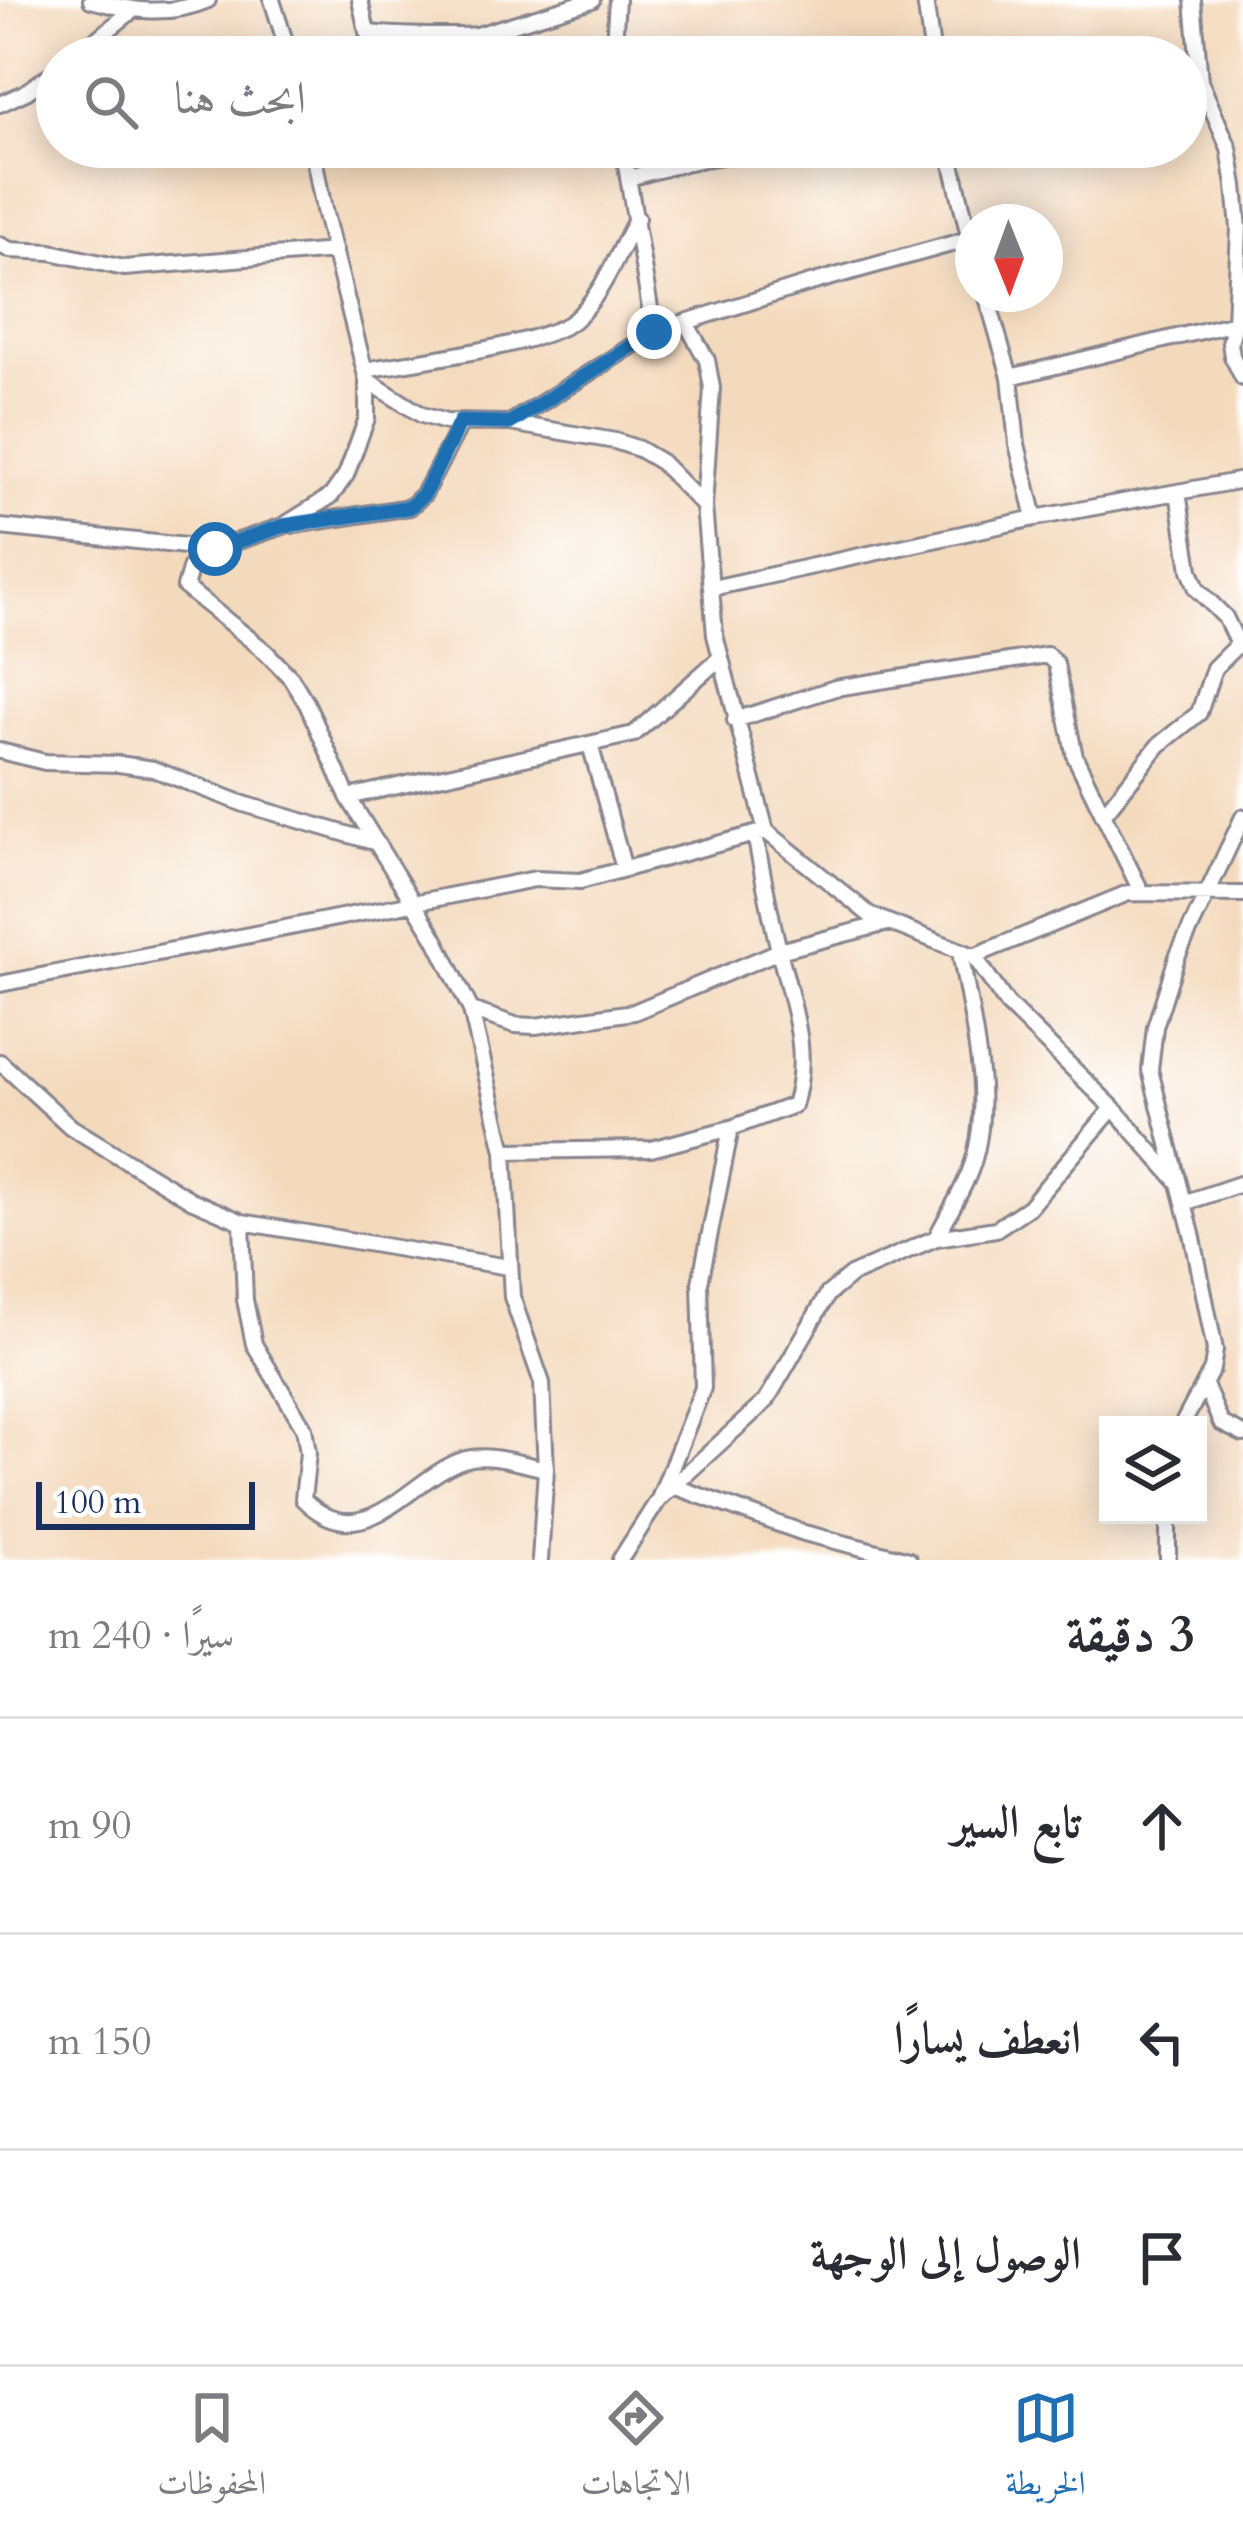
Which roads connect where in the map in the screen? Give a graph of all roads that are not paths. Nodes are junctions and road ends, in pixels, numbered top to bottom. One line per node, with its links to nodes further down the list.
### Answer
1 (91, 0): 9 (street)
2 (208, 0): 9 (street)
3 (272, 0): 11 (street)
4 (360, 0): 12 (street)
5 (592, 0): 15 (street)
6 (617, 0): 16 (street)
7 (925, 0): 17 (street)
8 (1193, 0): 18 (street)
9 (132, 11): 10 (street)
10 (100, 36)
11 (283, 36)
12 (378, 36)
13 (378, 36): 14 (street)
14 (452, 36)
15 (468, 36)
16 (614, 36)
17 (930, 36)
18 (1193, 36)
19 (36, 85): 20 (street)
20 (0, 104)
21 (1207, 108): 23 (street)
22 (1243, 138): 23 (street)
23 (1228, 148): 36 (street)
24 (317, 168): 33 (street)
25 (627, 168): 28 (street)
26 (665, 168): 28 (street)
27 (953, 168): 29 (street)
28 (629, 178): 30 (street)
29 (961, 204)
30 (637, 218): 37 (street); 38 (street)
31 (0, 244): 33 (street)
32 (955, 250): 35 (street)
33 (334, 251): 38 (street)
34 (991, 312): 39 (street)
35 (686, 322): 37 (street); 45 (street)
36 (1235, 322): 39 (street); 40 (street)
37 (654, 332): 42 (street)
38 (366, 375): 41 (street); 48 (street)
39 (1010, 377): 46 (street)
40 (1243, 377)
41 (460, 422): 42 (street); 48 (street)
42 (510, 423): 45 (street)
43 (1243, 480): 44 (street)
44 (1178, 492): 46 (street); 51 (street)
45 (704, 506): 50 (street)
46 (1035, 518): 50 (street)
47 (0, 526): 49 (street)
48 (283, 526): 49 (street)
49 (215, 549): 56 (street)
50 (712, 588): 52 (street)
51 (1240, 640): 57 (street)
52 (720, 658): 53 (street); 54 (street)
53 (735, 720): 57 (street); 59 (street)
54 (590, 744): 56 (street); 61 (street)
55 (0, 751): 60 (street)
56 (348, 797): 60 (street)
57 (1103, 815): 62 (street)
58 (1243, 818): 63 (street)
59 (760, 832): 61 (street); 66 (street); 67 (street)
60 (376, 843): 65 (street)
61 (624, 869): 65 (street)
62 (1141, 891): 63 (street); 68 (street)
63 (1209, 892): 64 (street); 75 (street)
64 (1243, 894)
65 (413, 901): 69 (street); 70 (street)
66 (887, 923): 67 (street); 68 (street)
67 (778, 951): 70 (street); 73 (street)
68 (967, 954): 72 (street); 79 (street)
69 (0, 984)
70 (471, 1010): 74 (street)
71 (0, 1062): 78 (street)
72 (1113, 1108): 75 (street); 79 (street)
73 (731, 1128): 74 (street); 86 (street)
74 (504, 1150): 80 (street)
75 (1178, 1182): 77 (street)
76 (1243, 1183): 77 (street)
77 (1184, 1203): 81 (street)
78 (242, 1222): 80 (street); 84 (street)
79 (936, 1238): 85 (street)
80 (508, 1267): 84 (street)
81 (1205, 1384): 82 (street); 83 (street)
82 (1187, 1416)
83 (1243, 1433)
84 (546, 1469): 88 (street)
85 (674, 1486): 86 (street); 90 (street)
86 (659, 1499): 89 (street)
87 (1168, 1524): 91 (street)
88 (540, 1560)
89 (620, 1560)
90 (909, 1560)
91 (1168, 1560)

